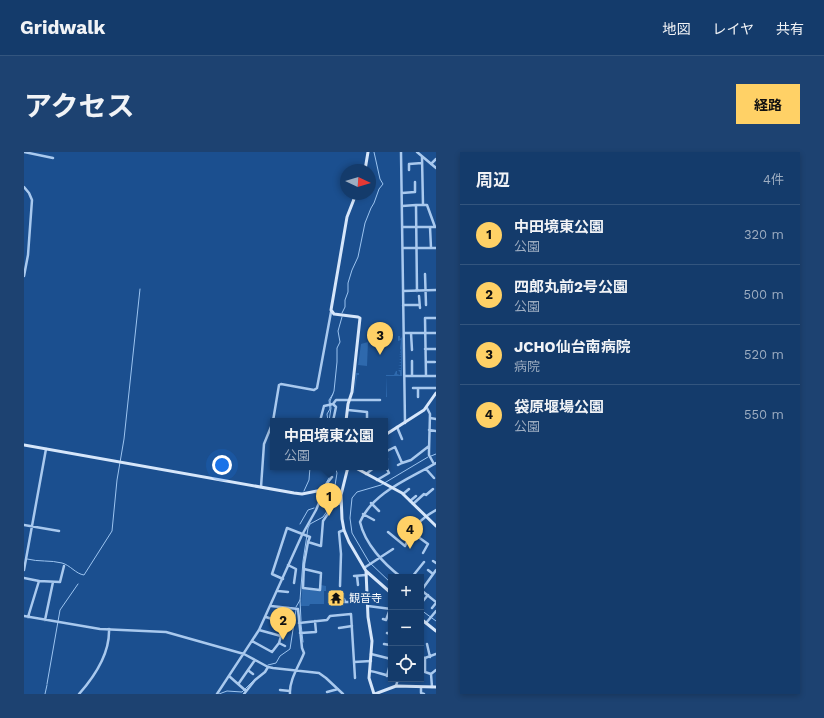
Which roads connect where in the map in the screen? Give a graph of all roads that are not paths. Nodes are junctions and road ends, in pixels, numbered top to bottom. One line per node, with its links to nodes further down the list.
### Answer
1 (24, 152): 6 (street)
2 (368, 152): 9 (street)
3 (401, 152): 15 (street)
4 (417, 152): 5 (street)
5 (422, 157): 8 (street); 10 (street)
6 (53, 158)
7 (436, 159): 10 (street)
8 (422, 163): 12 (street); 18 (street)
9 (366, 164)
10 (431, 164): 11 (street)
11 (436, 168)
12 (409, 170)
13 (415, 182): 15 (street)
14 (24, 187): 29 (street)
15 (402, 193): 19 (street)
16 (354, 200): 37 (street)
17 (416, 205): 18 (street); 19 (street); 21 (street)
18 (423, 205): 23 (street)
19 (402, 206): 20 (street)
20 (402, 227): 21 (street); 24 (street)
21 (416, 227): 22 (street); 25 (street)
22 (430, 227): 23 (street); 26 (street)
23 (435, 227)
24 (403, 248): 25 (street); 31 (street)
25 (416, 248): 26 (street); 32 (street)
26 (431, 248): 27 (street)
27 (436, 248)
28 (425, 274): 33 (street)
29 (24, 276)
30 (436, 290): 33 (street)
31 (403, 291): 32 (street); 35 (street)
32 (417, 291): 33 (street)
33 (425, 291): 36 (street)
34 (419, 296): 35 (street)
35 (403, 305): 41 (street)
36 (426, 305)
37 (331, 312): 58 (street); 63 (street)
38 (436, 318): 39 (street)
39 (425, 333): 40 (street); 42 (street); 43 (street)
40 (436, 333)
41 (404, 334): 42 (street); 49 (street)
42 (412, 334): 45 (street)
43 (425, 349): 44 (street); 47 (street)
44 (436, 349)
45 (412, 350)
46 (412, 361): 50 (street)
47 (426, 362): 48 (street); 51 (street)
48 (435, 362)
49 (405, 376): 50 (street); 70 (street)
50 (412, 376): 51 (street)
51 (426, 376): 52 (street)
52 (436, 376)
53 (413, 388): 54 (street)
54 (418, 388): 55 (street); 57 (street)
55 (436, 388)
56 (436, 393): 61 (street)
57 (418, 397)
58 (349, 400): 59 (street); 60 (street); 62 (street)
59 (380, 400)
60 (333, 404): 64 (street); 65 (street)
61 (427, 408): 68 (street); 70 (street)
62 (348, 410): 66 (street); 67 (street)
63 (274, 418)
64 (321, 418)
65 (334, 418)
66 (347, 418)
67 (367, 418)
68 (430, 418): 69 (street); 73 (street)
69 (436, 419)
70 (405, 423): 71 (street)
71 (397, 427): 75 (street); 76 (street)
72 (270, 429): 93 (street)
73 (429, 430): 74 (street); 78 (street)
74 (436, 431)
75 (388, 433)
76 (402, 439)
77 (24, 445): 79 (street)
78 (429, 446): 81 (street); 82 (street)
79 (46, 449): 93 (street); 110 (street)
80 (388, 451): 81 (street)
81 (402, 463): 83 (street)
82 (435, 463): 84 (street)
83 (398, 465)
84 (426, 469): 91 (street); 94 (street)
85 (347, 470): 99 (street)
86 (359, 470): 89 (street)
87 (371, 470): 89 (street)
88 (388, 470): 92 (street)
89 (366, 474): 92 (street)
90 (332, 477): 97 (street)
91 (434, 478)
92 (377, 480): 94 (street)
93 (261, 487): 97 (street)
94 (392, 488): 98 (street); 103 (street)
95 (409, 489): 98 (street)
96 (433, 489): 101 (street)
97 (324, 491): 99 (street); 117 (street)
98 (403, 494): 101 (street)
99 (341, 495): 102 (street)
100 (416, 496): 101 (street)
101 (412, 502): 107 (street)
102 (341, 503): 113 (street); 118 (street)
103 (371, 504): 105 (street); 106 (street)
104 (436, 510): 107 (street)
105 (379, 511)
106 (363, 514): 108 (street); 121 (street)
107 (426, 515): 112 (street); 116 (street)
108 (374, 520)
109 (24, 525): 110 (street)
110 (32, 526): 114 (street); 126 (street)
111 (403, 526): 116 (street)
112 (436, 526)
113 (344, 530): 129 (street); 139 (street)
114 (59, 531)
115 (388, 532): 116 (street)
116 (411, 533): 120 (street)
117 (302, 535): 118 (street); 123 (street); 134 (street)
118 (308, 542): 125 (street)
119 (393, 549): 121 (street)
120 (423, 553)
121 (380, 558): 129 (street); 130 (street)
122 (424, 562): 131 (street)
123 (288, 565): 134 (street); 137 (street)
124 (64, 566): 136 (street)
125 (304, 569): 125 (street)
126 (24, 570)
127 (428, 570): 132 (street)
128 (436, 570): 132 (street)
129 (365, 572): 138 (street); 142 (street); 148 (street)
130 (398, 574)
131 (414, 574)
132 (433, 574): 140 (street)
133 (24, 578): 135 (street)
134 (283, 579): 141 (street)
135 (39, 581): 136 (street); 157 (street)
136 (53, 582): 160 (street)
137 (294, 583)
138 (358, 585)
139 (340, 586)
140 (424, 586)
141 (278, 591): 143 (street); 150 (street)
142 (388, 591)
143 (288, 592)
144 (424, 592): 145 (street)
145 (428, 595): 147 (street); 149 (street)
146 (344, 599): 148 (street)
147 (424, 600)
148 (367, 602): 151 (street)
149 (436, 602): 153 (street)
150 (270, 606): 152 (street); 158 (street)
151 (367, 606): 154 (street); 177 (street)
152 (289, 608): 158 (street); 162 (street)
153 (432, 608)
154 (388, 609)
155 (391, 610): 159 (street)
156 (436, 611): 163 (street)
157 (26, 617): 160 (street)
158 (266, 617): 167 (street)
159 (383, 619)
160 (45, 620): 166 (street)
161 (315, 621): 162 (street); 164 (street); 169 (street)
162 (301, 622): 169 (street)
163 (426, 623): 168 (street)
164 (352, 626): 165 (street); 184 (street)
165 (339, 628)
166 (109, 629): 176 (street); 207 (street)
167 (260, 630): 170 (street); 171 (street)
168 (436, 631)
169 (302, 633): 187 (street)
170 (252, 641): 171 (street); 176 (street)
171 (279, 643): 175 (street)
172 (384, 644): 173 (street)
173 (388, 644)
174 (427, 644): 179 (street)
175 (285, 646)
176 (244, 654): 182 (street); 193 (street)
177 (372, 654): 180 (street); 183 (street)
178 (436, 654): 179 (street)
179 (430, 657): 181 (street)
180 (388, 658)
181 (425, 658): 192 (street)
182 (255, 660): 185 (street); 186 (street)
183 (371, 661): 184 (street); 189 (street)
184 (354, 662): 195 (street)
185 (267, 666): 187 (street); 203 (street)
186 (249, 670): 191 (street); 197 (street)
187 (297, 670): 202 (street); 206 (street)
188 (436, 670): 192 (street)
189 (370, 671): 194 (street); 211 (street)
190 (388, 672): 194 (street)
191 (253, 674)
192 (431, 674): 200 (street)
193 (229, 676): 197 (street); 208 (street)
194 (387, 676)
195 (355, 678)
196 (397, 682): 198 (street)
197 (239, 683): 203 (street)
198 (396, 686): 199 (street); 211 (street)
199 (421, 687): 200 (street); 212 (street)
200 (432, 687): 201 (street)
201 (436, 687)
202 (338, 689): 205 (street); 210 (street)
203 (246, 690): 209 (street)
204 (280, 690): 206 (street)
205 (327, 692)
206 (290, 693)
207 (79, 694)
208 (217, 694)
209 (244, 694)
210 (343, 694)
211 (375, 694)
212 (422, 694)

